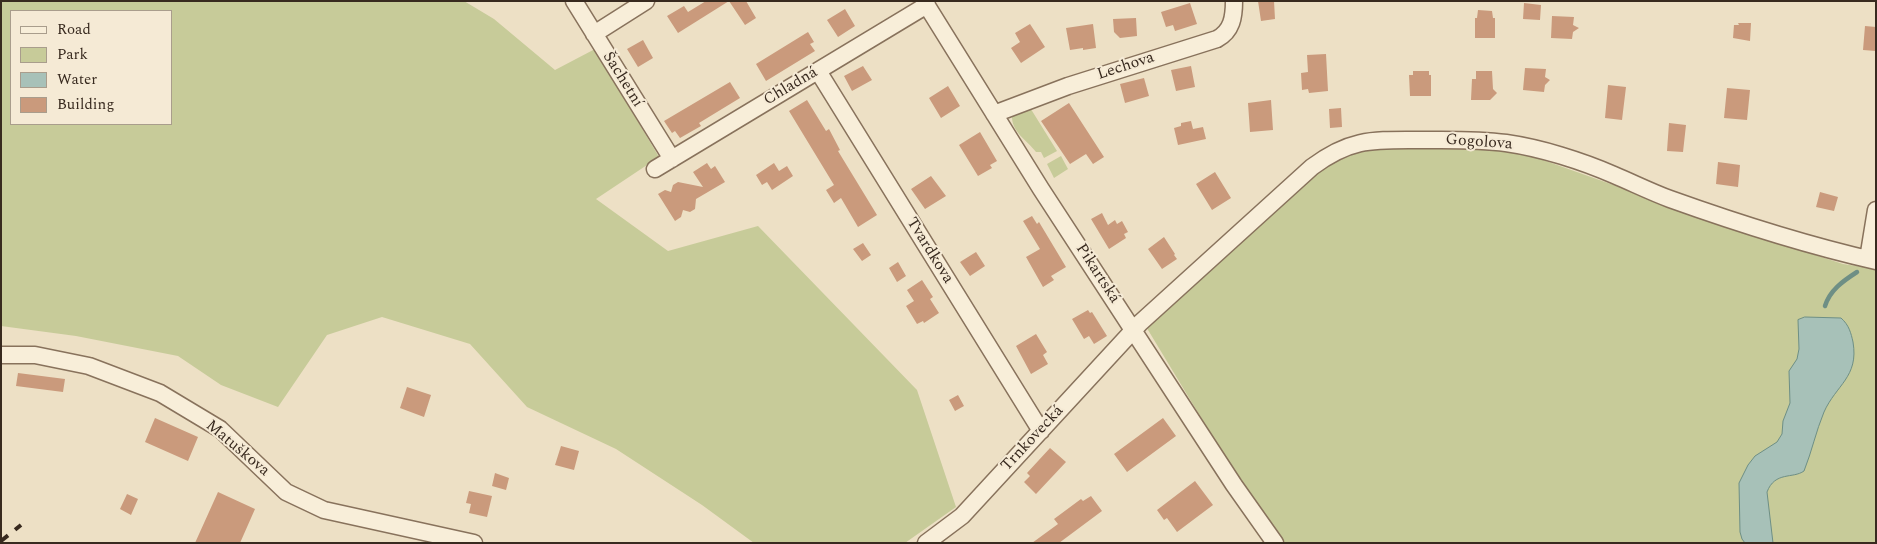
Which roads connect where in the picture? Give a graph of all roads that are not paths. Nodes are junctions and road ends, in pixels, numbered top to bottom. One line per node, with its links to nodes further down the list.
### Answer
1 (574, 1): 5 (street, Šachetní)
2 (646, 1): 5 (street)
3 (1234, 1): 7 (street, Lechova)
4 (926, 3): 6 (street, Chladná); 7 (street, Pikartská)
5 (594, 34): 8 (street, Šachetní)
6 (818, 71): 8 (street, Chladná); 14 (street, Tvardkova)
7 (994, 114): 12 (street, Pikartská)
8 (672, 159): 9 (street, Chladná)
9 (655, 169)
10 (1876, 210): 11 (street)
11 (1872, 260): 12 (street, Gogolova)
12 (1133, 329): 14 (street, Trnkovecká); 17 (street, Pikartská)
13 (1, 355): 15 (street, Matuškova)
14 (1041, 431): 16 (street, Trnkovecká)
15 (474, 543)
16 (926, 543)
17 (1274, 543)

